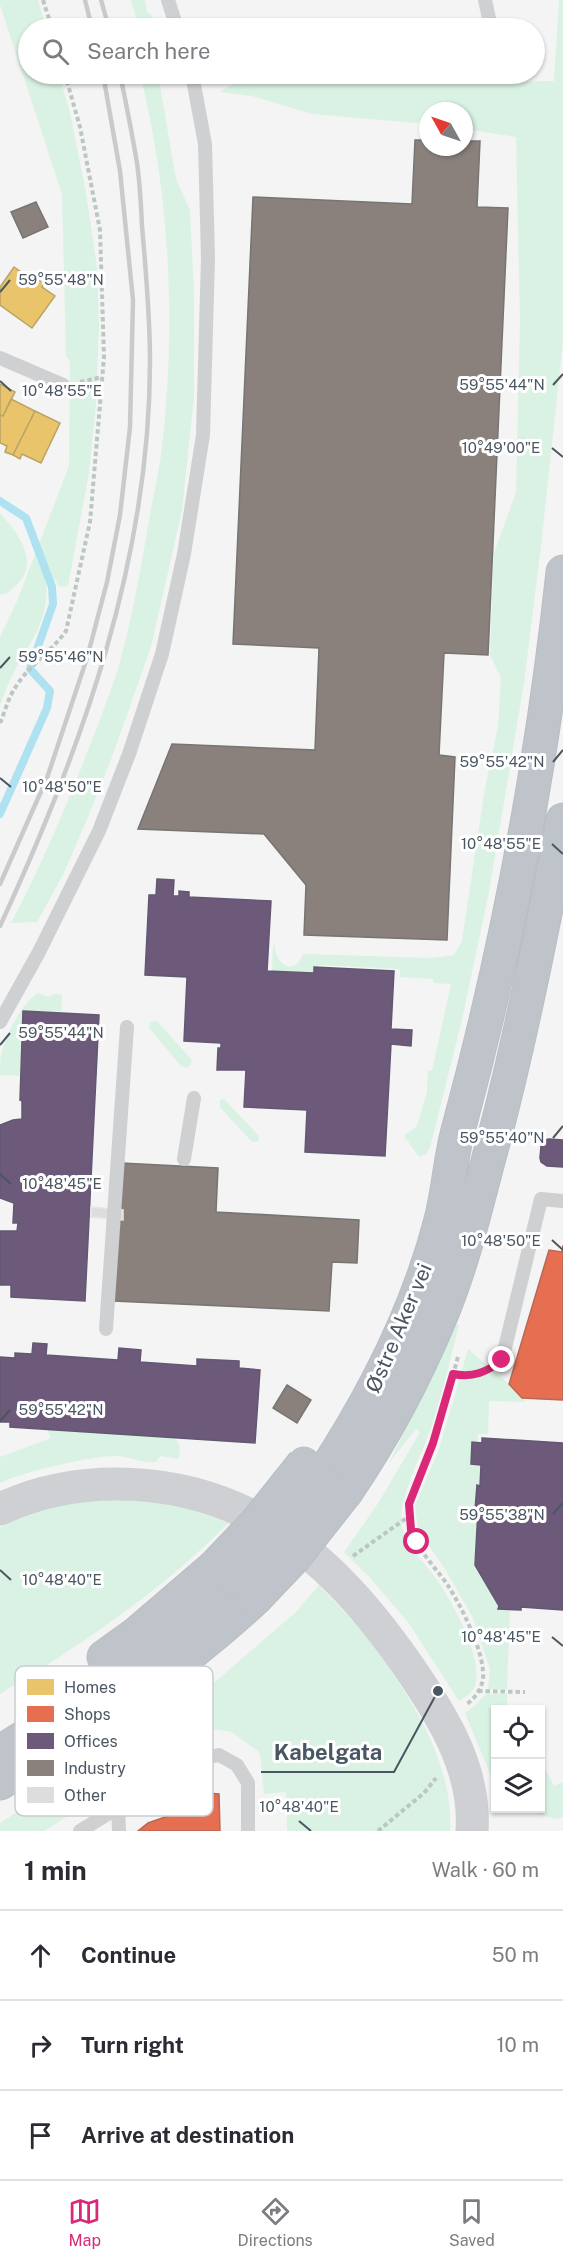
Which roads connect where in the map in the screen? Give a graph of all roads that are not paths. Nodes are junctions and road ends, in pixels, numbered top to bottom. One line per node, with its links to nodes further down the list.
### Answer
1 (168, 0): 3 (lane)
2 (485, 0): 4 (lane)
3 (174, 18)
4 (489, 18)
5 (196, 84): 10 (lane)
6 (0, 358): 7 (lane)
7 (63, 385)
8 (563, 572): 17 (highway, Østre Aker vei)
9 (563, 819): 17 (highway, Østre Aker vei)
10 (0, 1022)
11 (127, 1028): 15 (lane)
12 (194, 1098): 13 (lane)
13 (184, 1159)
14 (563, 1201): 16 (lane)
15 (106, 1329)
16 (502, 1360)
17 (324, 1478): 19 (highway, bridge); 19 (highway, Østre Aker vei, bridge)
18 (0, 1509): 35 (street)
19 (234, 1582): 20 (highway); 21 (highway, Østre Aker vei); 22 (highway, Østre Aker vei)
20 (91, 1666)
21 (129, 1666)
22 (178, 1666)
23 (15, 1716): 24 (highway)
24 (0, 1726)
25 (15, 1743): 26 (highway, Østre Aker vei)
26 (0, 1752)
27 (213, 1756): 34 (lane)
28 (15, 1774): 29 (highway, Østre Aker vei)
29 (0, 1783)
30 (103, 1816): 32 (lane)
31 (118, 1816): 33 (lane)
32 (80, 1831)
33 (119, 1831)
34 (248, 1831)
35 (472, 1831)

